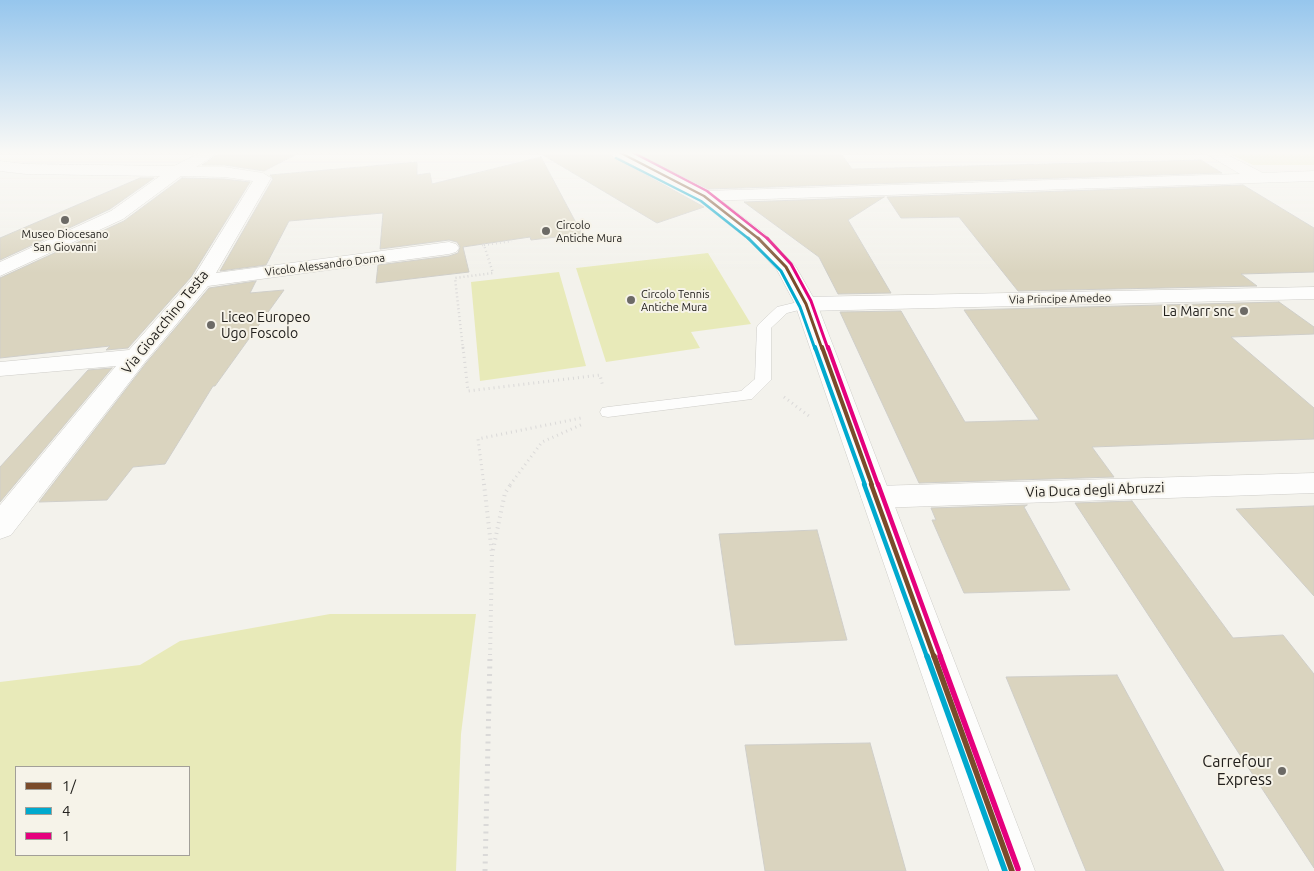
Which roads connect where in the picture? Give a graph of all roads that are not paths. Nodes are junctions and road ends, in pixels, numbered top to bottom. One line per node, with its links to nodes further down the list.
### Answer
1 (148, 193): 7 (street)
2 (254, 193): 8 (street, Via Gioacchino Testa)
3 (698, 193): 5 (street)
4 (808, 193): 5 (street)
5 (704, 196): 10 (street)
6 (449, 248): 8 (street, Vicolo Alessandro Dorna)
7 (0, 270)
8 (201, 281): 11 (street, Via Gioacchino Testa)
9 (1314, 293): 10 (street, Via Principe Amedeo)
10 (806, 304): 13 (lane); 15 (street)
11 (136, 357): 12 (street); 16 (street, Via Gioacchino Testa)
12 (0, 369)
13 (608, 412)
14 (1314, 483): 15 (street, Via Duca degli Abruzzi)
15 (876, 497): 17 (street)
16 (0, 527)
17 (1012, 871)

